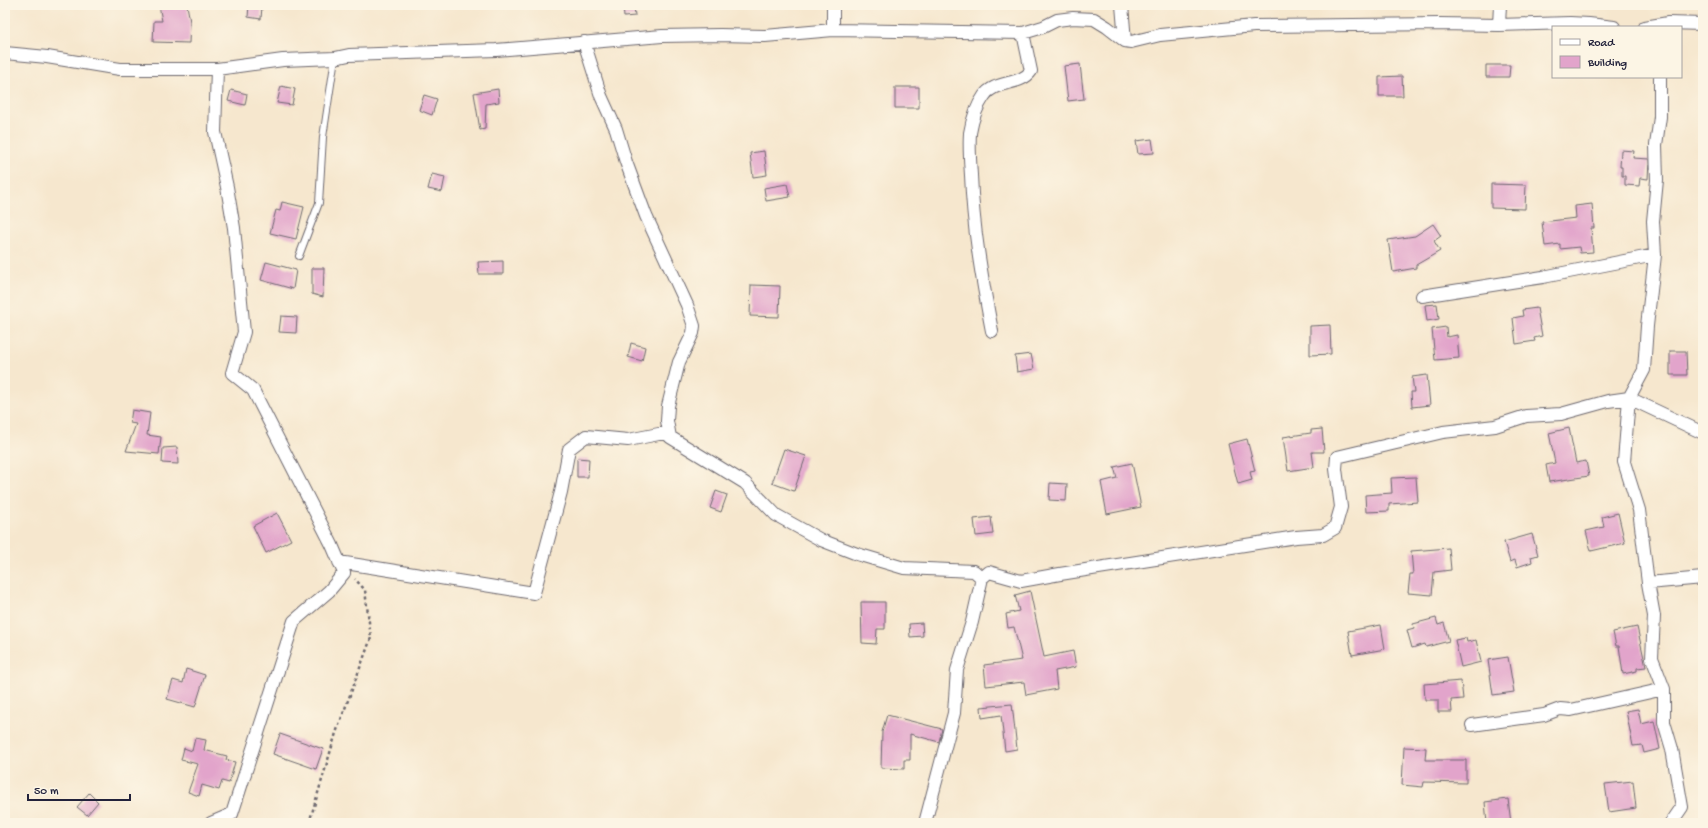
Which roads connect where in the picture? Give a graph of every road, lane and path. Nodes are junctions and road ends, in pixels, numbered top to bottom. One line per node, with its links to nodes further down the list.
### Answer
1 (833, 5): 9 (street)
2 (1122, 5): 11 (street)
3 (1500, 5): 5 (street)
4 (1703, 24): 6 (street)
5 (1499, 25): 7 (street); 11 (street)
6 (1668, 25): 8 (street)
7 (1606, 26)
8 (1656, 26)
9 (833, 30): 10 (street); 12 (street)
10 (1024, 33): 11 (street); 20 (street)
11 (1125, 41)
12 (584, 42): 14 (street); 22 (street)
13 (5, 53): 15 (street)
14 (335, 58): 15 (street); 18 (lane)
15 (217, 69): 24 (street)
16 (1660, 78): 17 (street)
17 (1655, 255): 19 (street); 21 (street)
18 (299, 256)
19 (1422, 296)
20 (992, 331)
21 (1629, 398): 23 (street); 25 (street); 27 (street)
22 (669, 432): 24 (street); 25 (street)
23 (1703, 433)
24 (339, 562): 30 (street); 31 (path)
25 (982, 578): 32 (street)
26 (1703, 578): 27 (street)
27 (1648, 583): 28 (street)
28 (1664, 689): 29 (street); 33 (street)
29 (1472, 725)
30 (211, 823)
31 (309, 823)
32 (925, 823)
33 (1671, 823)

